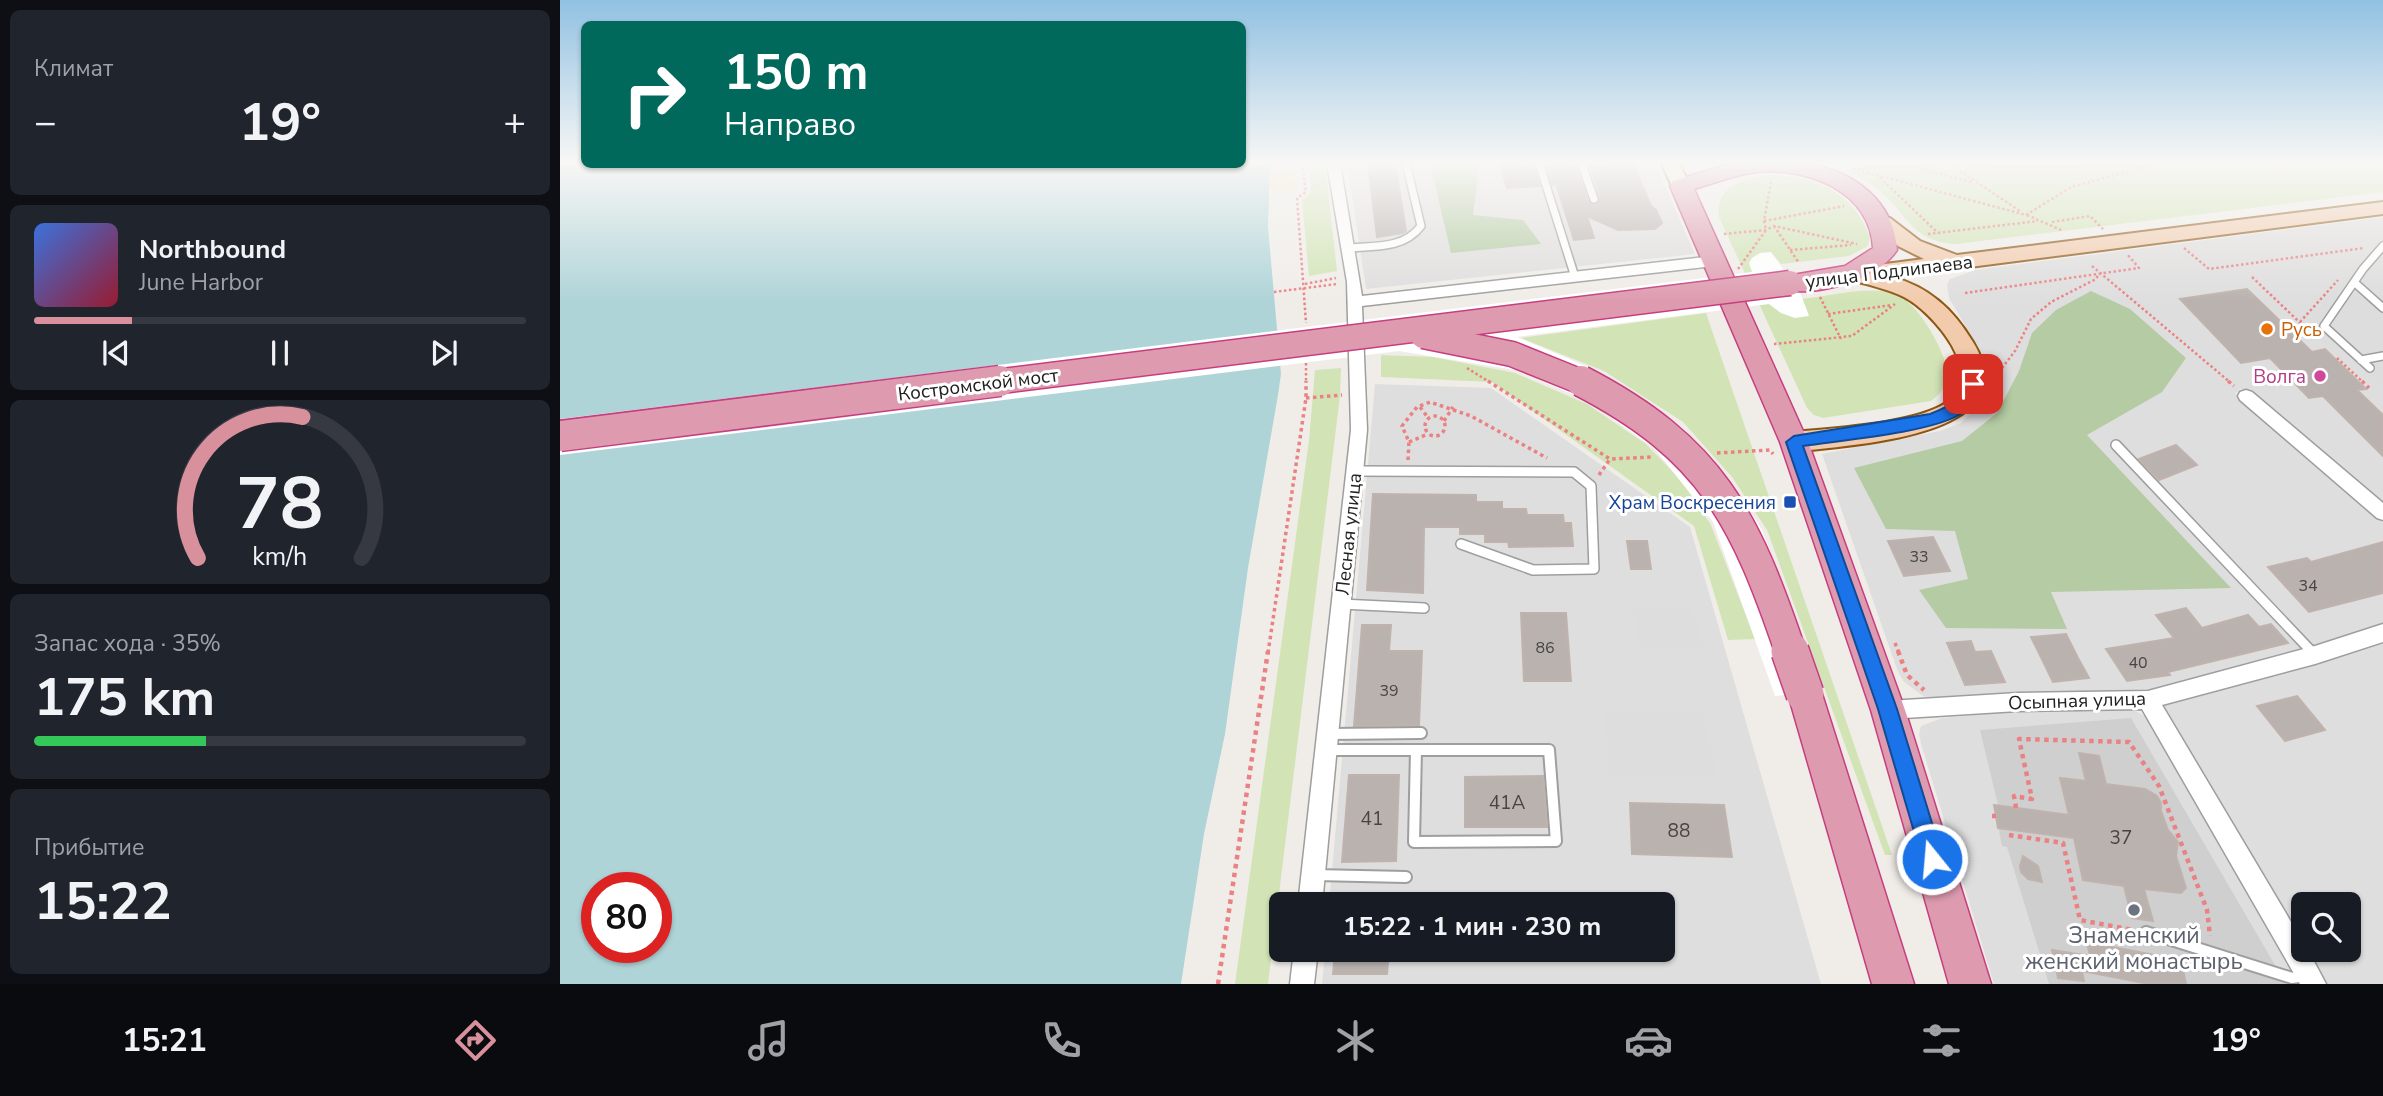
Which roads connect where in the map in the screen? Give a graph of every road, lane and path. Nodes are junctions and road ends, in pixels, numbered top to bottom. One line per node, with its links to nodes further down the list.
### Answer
1 (1298, 209): 43 (path)
2 (1341, 209): 28 (street, Лесная улица)
3 (1417, 209): 28 (lane)
4 (1554, 209): 37 (lane)
5 (1694, 209): 33 (highway)
6 (1766, 209): 15 (path)
7 (1831, 209): 15 (path)
8 (1872, 209): 18 (highway)
9 (1912, 209): 23 (path)
10 (2004, 209): 14 (path)
11 (2017, 209): 14 (path)
12 (2036, 209): 14 (path)
13 (2376, 209): 32 (main road, улица Подлипаева)
14 (2026, 215): 16 (path)
15 (1764, 221): 21 (path)
16 (2038, 221): 17 (path); 23 (path)
17 (2052, 222): 20 (path); 22 (path)
18 (1883, 223): 32 (main road); 38 (highway)
19 (1774, 226): 21 (path); 30 (path); 30 (path)
20 (2102, 228)
21 (1766, 230): 24 (path); 33 (path)
22 (2061, 230)
23 (1938, 233): 25 (path)
24 (1722, 234)
25 (1926, 234)
26 (2182, 246): 29 (path)
27 (2383, 246): 41 (lane)
28 (1348, 248): 47 (street, Лесная улица)
29 (2366, 248)
30 (1790, 250): 35 (path)
31 (2130, 257): 36 (path)
32 (1968, 261): 38 (main road, улица Подлипаева); 50 (main road)
33 (1726, 265): 37 (street); 75 (highway)
34 (2092, 266): 36 (path)
35 (1795, 274): 38 (highway, улица Подлипаева); 52 (highway, улица Подлипаева, bridge)
36 (2099, 274): 45 (path); 62 (path); 65 (path)
37 (1575, 276): 47 (street)
38 (1846, 276): 50 (main road)
39 (2252, 277): 54 (path)
40 (1336, 278): 43 (path)
41 (2354, 282): 48 (lane); 59 (lane)
42 (1337, 284): 43 (path)
43 (1305, 286): 44 (path); 51 (path)
44 (1275, 292)
45 (1965, 293)
46 (1819, 295): 49 (path)
47 (1356, 302): 79 (street, Лесная улица)
48 (2383, 308)
49 (1828, 314): 53 (path); 53 (path)
50 (1947, 321): 75 (main road)
51 (1306, 326)
52 (1395, 331): 72 (highway, Костромской мост, bridge); 105 (highway, bridge)
53 (1841, 339): 55 (path)
54 (2319, 341)
55 (1772, 344)
56 (2329, 351): 63 (path)
57 (1306, 353): 66 (path)
58 (2383, 356): 59 (lane)
59 (2361, 360): 61 (lane)
60 (1463, 366): 78 (path)
61 (2370, 368)
62 (1989, 385)
63 (2369, 388)
64 (1342, 395): 66 (path)
65 (2246, 396): 83 (street)
66 (1306, 398): 103 (path)
67 (1420, 406): 68 (path); 69 (path); 73 (path)
68 (1453, 407): 70 (path); 81 (path)
69 (1429, 419): 70 (path); 71 (path)
70 (1444, 421): 71 (path)
71 (1428, 434): 73 (path)
72 (560, 436)
73 (1409, 442): 80 (path)
74 (2116, 445): 88 (lane)
75 (1786, 452): 76 (path); 90 (highway)
76 (1717, 453)
77 (1663, 456): 78 (path)
78 (1610, 459): 82 (path)
79 (1355, 471): 80 (lane); 85 (street, Лесная улица)
80 (1407, 472): 81 (lane)
81 (1554, 472): 82 (lane)
82 (1591, 486): 84 (lane)
83 (2383, 513)
84 (1461, 544)
85 (1341, 604): 86 (lane); 92 (street, Лесная улица)
86 (1424, 607)
87 (2383, 633): 88 (street, Осыпная улица)
88 (2315, 655): 89 (street, Осыпная улица)
89 (2148, 700): 90 (street, Осыпная улица); 102 (street)
90 (1888, 709): 106 (highway)
91 (1421, 733): 92 (lane)
92 (1327, 742): 93 (lane); 96 (street, Лесная улица)
93 (1416, 750): 93 (lane)
94 (2016, 808): 100 (path)
95 (2009, 835): 99 (path)
96 (1314, 875): 97 (lane); 98 (street, Лесная улица)
97 (1406, 877)
98 (1312, 892)
99 (2146, 932): 100 (lane)
100 (2212, 953): 102 (lane)
101 (1305, 962): 104 (street)
102 (2312, 980)
103 (1218, 984)
104 (1302, 984)
105 (1894, 984)
106 (1970, 984)

